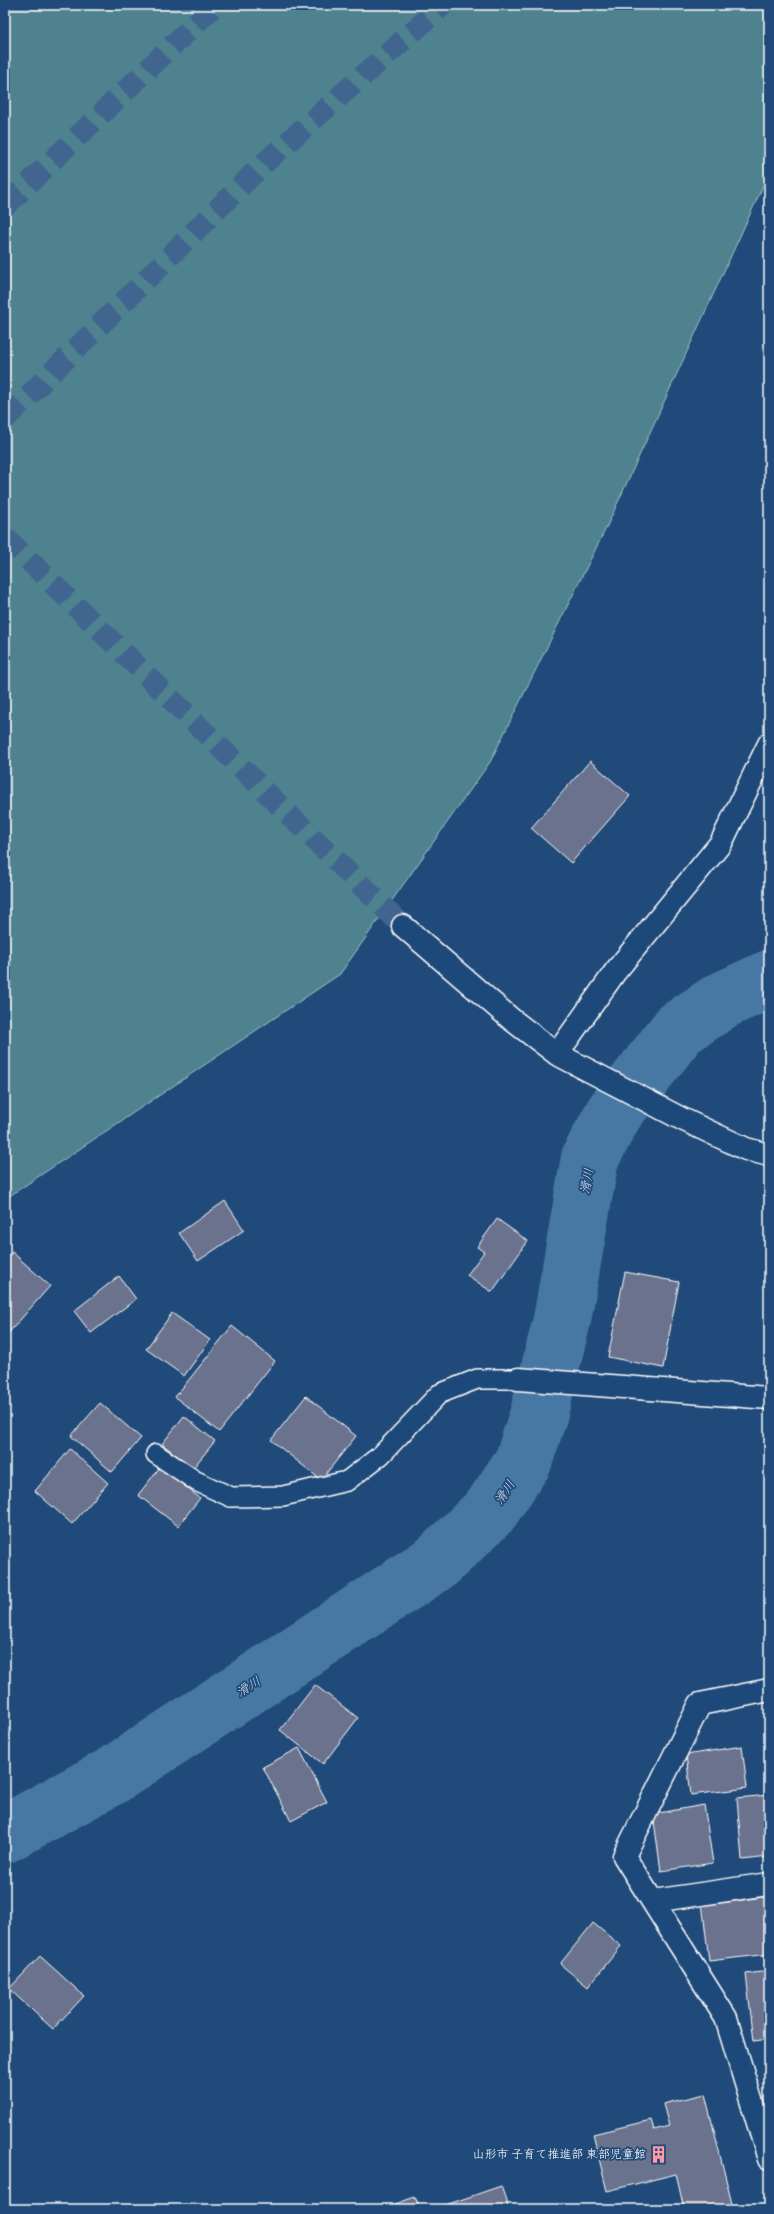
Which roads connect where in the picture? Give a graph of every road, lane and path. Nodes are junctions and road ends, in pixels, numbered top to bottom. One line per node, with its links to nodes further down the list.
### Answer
1 (769, 744): 3 (street)
2 (403, 926): 3 (street)
3 (557, 1054): 4 (street)
4 (769, 1155)
5 (518, 1378): 6 (street); 7 (lane)
6 (769, 1398)
7 (156, 1454)
8 (769, 1690): 10 (street)
9 (769, 1884): 10 (street)
10 (652, 1901): 11 (street)
11 (769, 2160)

